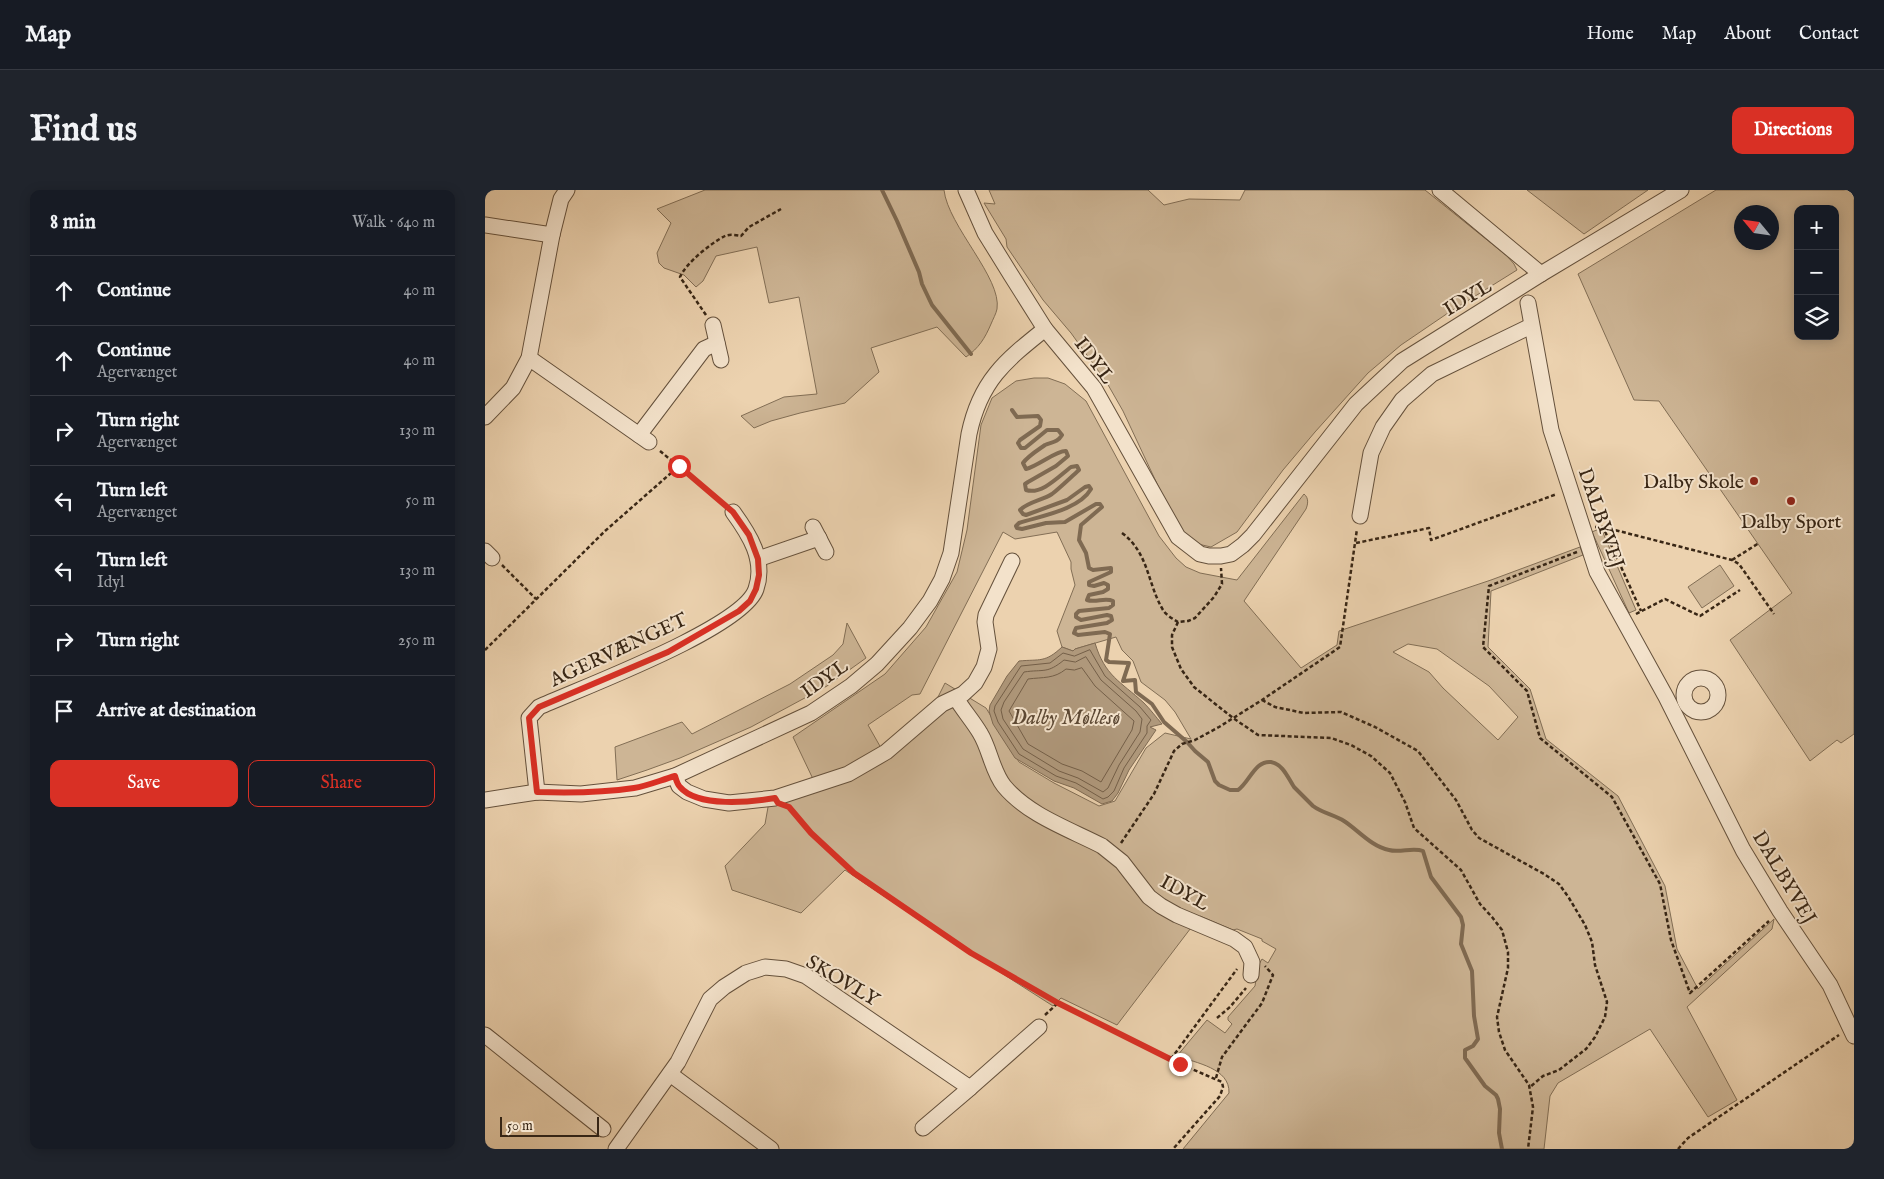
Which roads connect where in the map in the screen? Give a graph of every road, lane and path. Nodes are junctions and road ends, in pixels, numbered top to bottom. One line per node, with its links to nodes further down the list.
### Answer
1 (567, 190): 7 (street)
2 (966, 190): 12 (street)
3 (1439, 190): 8 (street)
4 (1681, 190): 8 (street, IDYL)
5 (781, 209): 10 (path)
6 (485, 225): 7 (street)
7 (552, 235): 14 (street)
8 (1541, 274): 30 (street, IDYL)
9 (1529, 303): 11 (street, DALBYVEJ)
10 (713, 324): 13 (street)
11 (1531, 326): 19 (street, DALBYVEJ); 21 (street)
12 (1045, 329): 30 (street, IDYL); 44 (street, IDYL)
13 (717, 343): 15 (street); 17 (street)
14 (529, 358): 16 (street); 17 (street)
15 (721, 360)
16 (485, 417)
17 (644, 439): 18 (path)
18 (679, 466): 20 (path); 35 (path)
19 (1570, 490): 23 (street, DALBYVEJ); 26 (path)
20 (733, 512): 31 (street, AGERVÆNGET)
21 (1360, 516): 26 (path)
22 (1603, 527): 23 (path); 32 (path); 36 (path)
23 (1583, 530): 28 (street, DALBYVEJ)
24 (1122, 533): 39 (path)
25 (819, 539): 31 (street)
26 (1355, 543): 42 (path)
27 (1759, 543): 32 (path)
28 (1589, 548): 38 (street, DALBYVEJ); 49 (path)
29 (489, 554): 35 (path)
30 (1221, 556): 39 (path)
31 (758, 559): 45 (street, AGERVÆNGET)
32 (1732, 560): 37 (path)
33 (1012, 561): 41 (street)
34 (1740, 590): 36 (path)
35 (536, 599): 40 (path)
36 (1641, 611): 38 (path)
37 (1774, 614)
38 (1623, 620): 49 (street, DALBYVEJ)
39 (1178, 622): 43 (path)
40 (485, 650)
41 (956, 698): 46 (street); 48 (street, IDYL)
42 (1262, 700): 43 (path); 60 (path)
43 (1233, 718): 48 (path); 60 (path)
44 (675, 776): 45 (street, IDYL); 46 (street)
45 (537, 792): 47 (street, IDYL)
46 (775, 798): 52 (path)
47 (485, 800)
48 (1113, 854): 50 (street, IDYL)
49 (1780, 911): 54 (street, DALBYVEJ)
50 (1248, 953): 51 (street); 57 (path); 59 (path)
51 (1251, 975): 53 (path)
52 (1058, 1003): 55 (path); 57 (path)
53 (1217, 1018)
54 (1851, 1024): 68 (path)
55 (1039, 1027): 61 (street)
56 (485, 1035): 63 (street)
57 (1171, 1059): 59 (path)
58 (671, 1074): 61 (street, SKOVLY); 64 (street, SKOVLY); 65 (street)
59 (1216, 1078): 66 (path)
60 (1529, 1085): 67 (path)
61 (970, 1088): 62 (street)
62 (923, 1128)
63 (603, 1129)
64 (615, 1149)
65 (771, 1149)
66 (1173, 1149)
67 (1528, 1149)
68 (1678, 1149)

